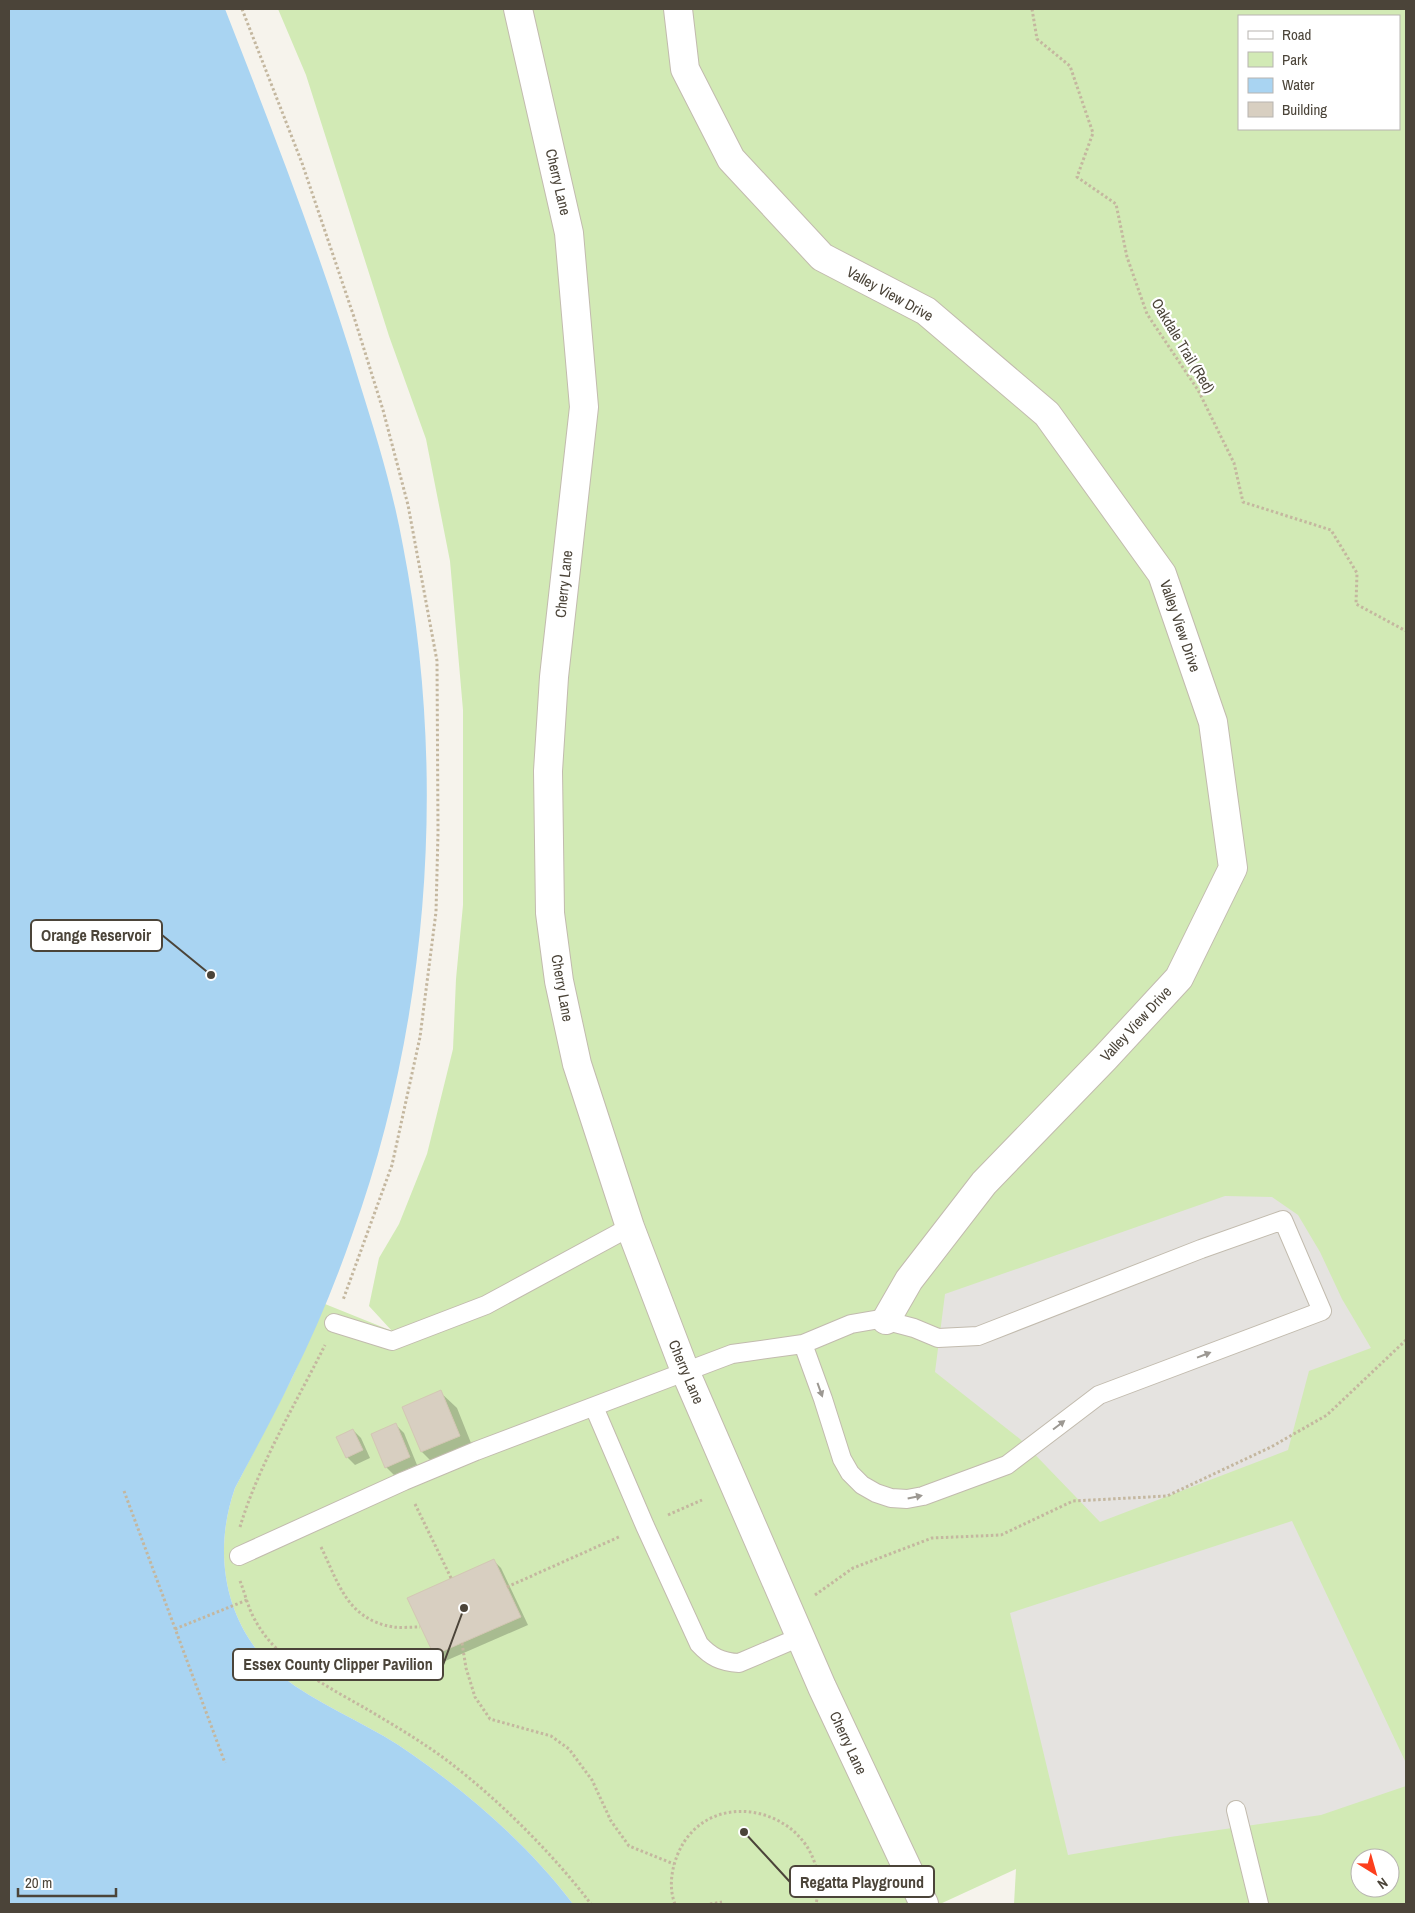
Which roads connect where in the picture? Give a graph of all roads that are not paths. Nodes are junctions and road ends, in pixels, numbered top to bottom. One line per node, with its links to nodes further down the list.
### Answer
1 (518, 9): 3 (street, Cherry Lane)
2 (678, 9): 4 (street, Valley View Drive)
3 (630, 1227): 5 (lane); 7 (street, Cherry Lane)
4 (886, 1320): 6 (lane); 6 (lane, one-way to 4)
5 (334, 1323)
6 (803, 1344): 7 (lane)
7 (685, 1371): 8 (lane); 10 (street, Cherry Lane)
8 (594, 1406): 9 (lane); 10 (lane)
9 (239, 1556)
10 (795, 1625): 12 (street, Cherry Lane)
11 (1236, 1810): 13 (lane)
12 (924, 1904)
13 (1259, 1904)

